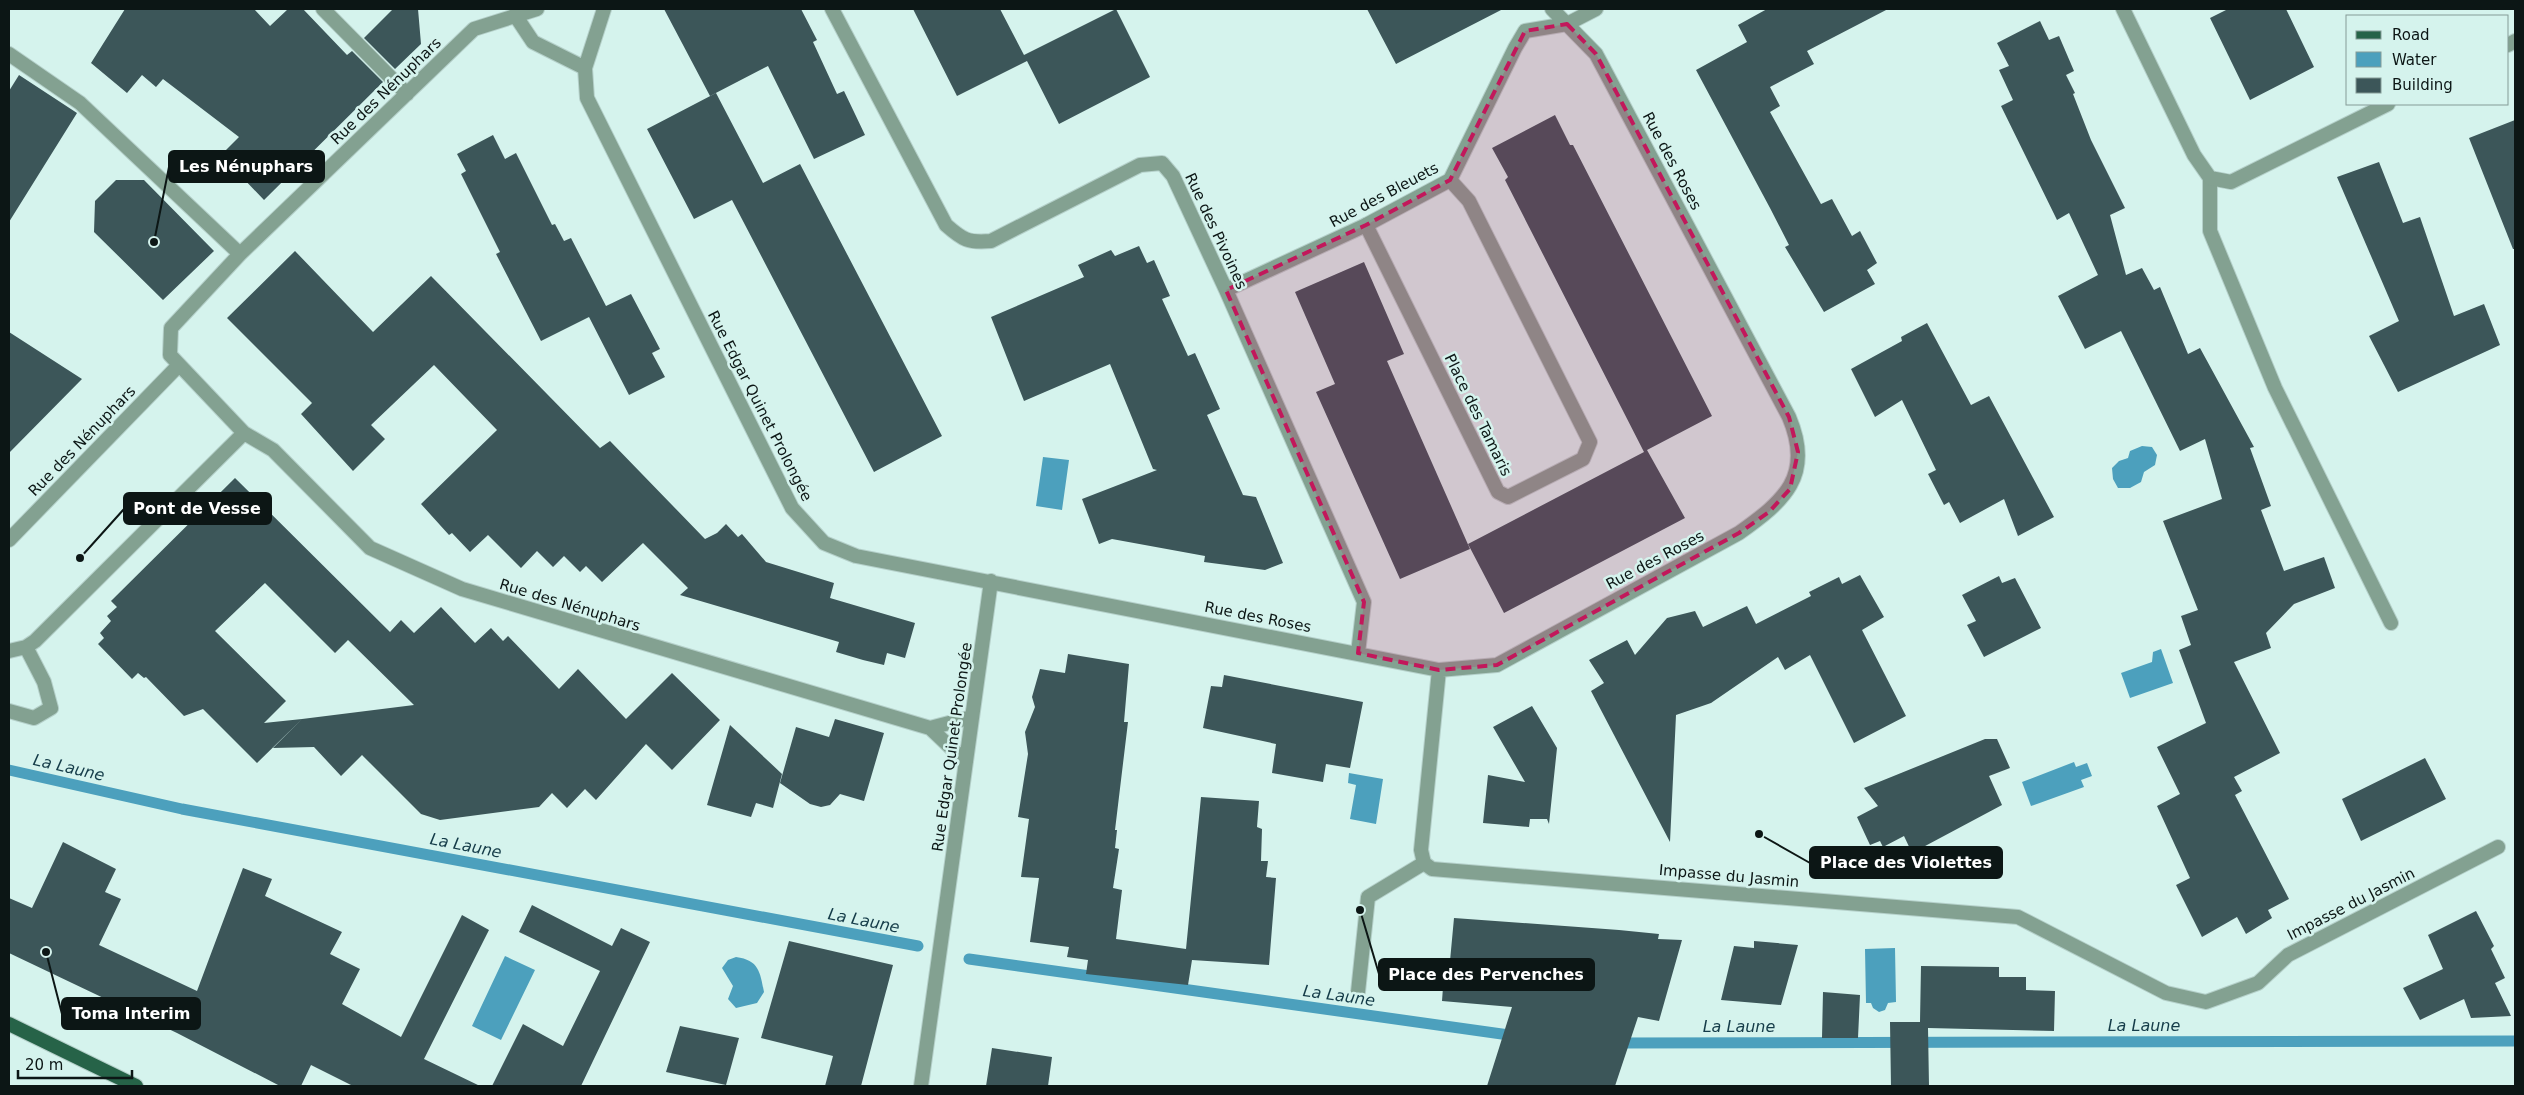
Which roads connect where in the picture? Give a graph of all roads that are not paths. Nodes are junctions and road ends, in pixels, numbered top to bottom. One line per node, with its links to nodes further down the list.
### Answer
1 (323, 9): 13 (street)
2 (537, 9): 9 (street, Rue des Nénuphars)
3 (598, 9): 4 (street)
4 (604, 9): 12 (street, Rue Edgar Quinet Prolongée)
5 (832, 9): 19 (street, Rue des Pivoines)
6 (1552, 9): 10 (street, Rue des Roses)
7 (1596, 9): 10 (street)
8 (2123, 9): 15 (street)
9 (515, 16): 12 (street); 13 (street, Rue des Nénuphars)
10 (1567, 24): 16 (street, Rue des Bleuets); 28 (street, Rue des Roses)
11 (9, 54): 18 (street)
12 (585, 68): 23 (street, Rue Edgar Quinet Prolongée)
13 (406, 94): 18 (street, Rue des Nénuphars)
14 (2386, 105): 15 (street)
15 (2210, 178): 24 (street)
16 (1450, 180): 17 (street, Rue des Bleuets); 17 (street, Place des Tamaris)
17 (1366, 225): 19 (street, Rue des Bleuets)
18 (240, 254): 20 (street, Rue des Nénuphars)
19 (1226, 290): 27 (street, Rue des Pivoines)
20 (179, 365): 21 (street, Rue des Nénuphars); 22 (street, Rue des Nénuphars)
21 (244, 433): 25 (street); 31 (street, Rue des Nénuphars)
22 (9, 540)
23 (991, 581): 27 (street, Rue des Roses); 30 (street, Rue Edgar Quinet Prolongée)
24 (2391, 623)
25 (26, 647): 26 (street); 29 (street)
26 (9, 650)
27 (1358, 653): 28 (street, Rue des Roses)
28 (1439, 670): 34 (street)
29 (9, 712)
30 (972, 717): 31 (street); 32 (street, Rue Edgar Quinet Prolongée)
31 (930, 728): 32 (street, Rue des Nénuphars)
32 (966, 762): 38 (street, Rue Edgar Quinet Prolongée)
33 (2498, 847): 34 (street, Impasse du Jasmin)
34 (1424, 863): 35 (street)
35 (1358, 992)
36 (9, 1024): 37 (main road)
37 (136, 1086)
38 (921, 1086)

